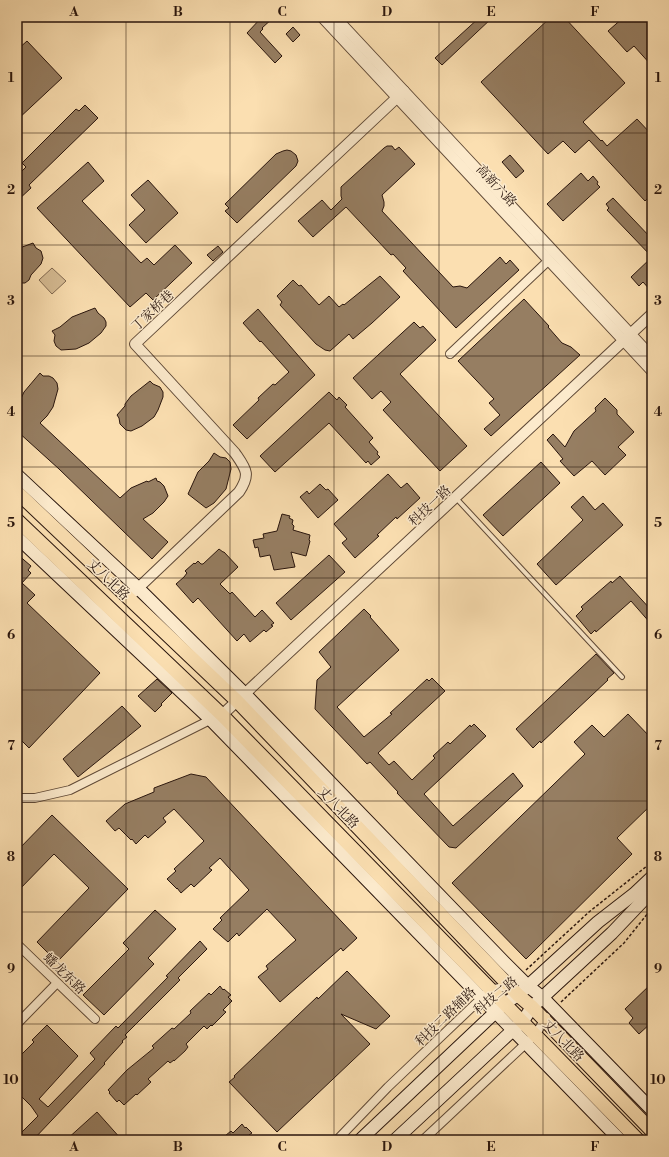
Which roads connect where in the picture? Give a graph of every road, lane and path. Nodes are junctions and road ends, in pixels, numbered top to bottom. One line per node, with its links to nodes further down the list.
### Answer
1 (322, 17): 3 (street, 高新六路)
2 (336, 17): 3 (street, 高新六路)
3 (401, 94): 4 (street, 高新六路); 6 (street, 高新六路); 15 (street, 丁家桥巷)
4 (549, 260): 6 (street, 高新六路); 7 (street)
5 (652, 314): 6 (street, 科技一路)
6 (627, 338): 8 (street, 高新六路); 9 (street, 高新六路); 12 (street, 科技一路)
7 (450, 354)
8 (652, 357)
9 (652, 371)
10 (17, 475): 15 (main road)
11 (17, 492): 16 (main road, 丈八北路)
12 (456, 498): 17 (lane); 18 (street, 科技一路)
13 (17, 520): 19 (main road, 丈八北路)
14 (17, 537): 19 (main road)
15 (138, 588): 16 (street, 丁家桥巷); 18 (main road)
16 (128, 598): 18 (main road, 丈八北路)
17 (622, 677)
18 (241, 697): 19 (street, 科技一路); 26 (main road); 29 (main road, 丈八北路)
19 (217, 717): 20 (street); 30 (main road, 丈八北路)
20 (17, 798)
21 (652, 862): 26 (path)
22 (652, 877): 28 (main road, 科技二路)
23 (652, 892): 31 (main road)
24 (652, 908): 34 (path)
25 (17, 944): 27 (street, 蟠龙东路)
26 (519, 977): 28 (main road); 29 (street)
27 (57, 982): 35 (street, 蟠龙东路); 38 (street)
28 (528, 986): 29 (main road, 科技二路); 31 (main road)
29 (514, 991): 30 (street, 科技二路辅路); 32 (main road, 丈八北路); 33 (main road, 科技二路)
30 (486, 994): 33 (main road, 丈八北路); 44 (street, 科技二路辅路)
31 (542, 997): 32 (main road); 34 (main road)
32 (532, 1007): 36 (main road, 丈八北路); 37 (main road)
33 (499, 1008): 37 (main road, 丈八北路); 39 (main road); 45 (main road, 科技二路)
34 (554, 1009): 36 (street); 42 (main road)
35 (95, 1019)
36 (544, 1019): 40 (street); 43 (main road, 丈八北路)
37 (523, 1021): 39 (main road); 40 (main road, 丈八北路)
38 (17, 1024)
39 (513, 1030): 41 (main road); 46 (main road)
40 (536, 1034): 41 (street); 49 (main road, 丈八北路)
41 (526, 1044): 47 (street); 48 (main road)
42 (652, 1110)
43 (652, 1131)
44 (337, 1140)
45 (360, 1140)
46 (396, 1140)
47 (423, 1140)
48 (620, 1140)
49 (638, 1140)

